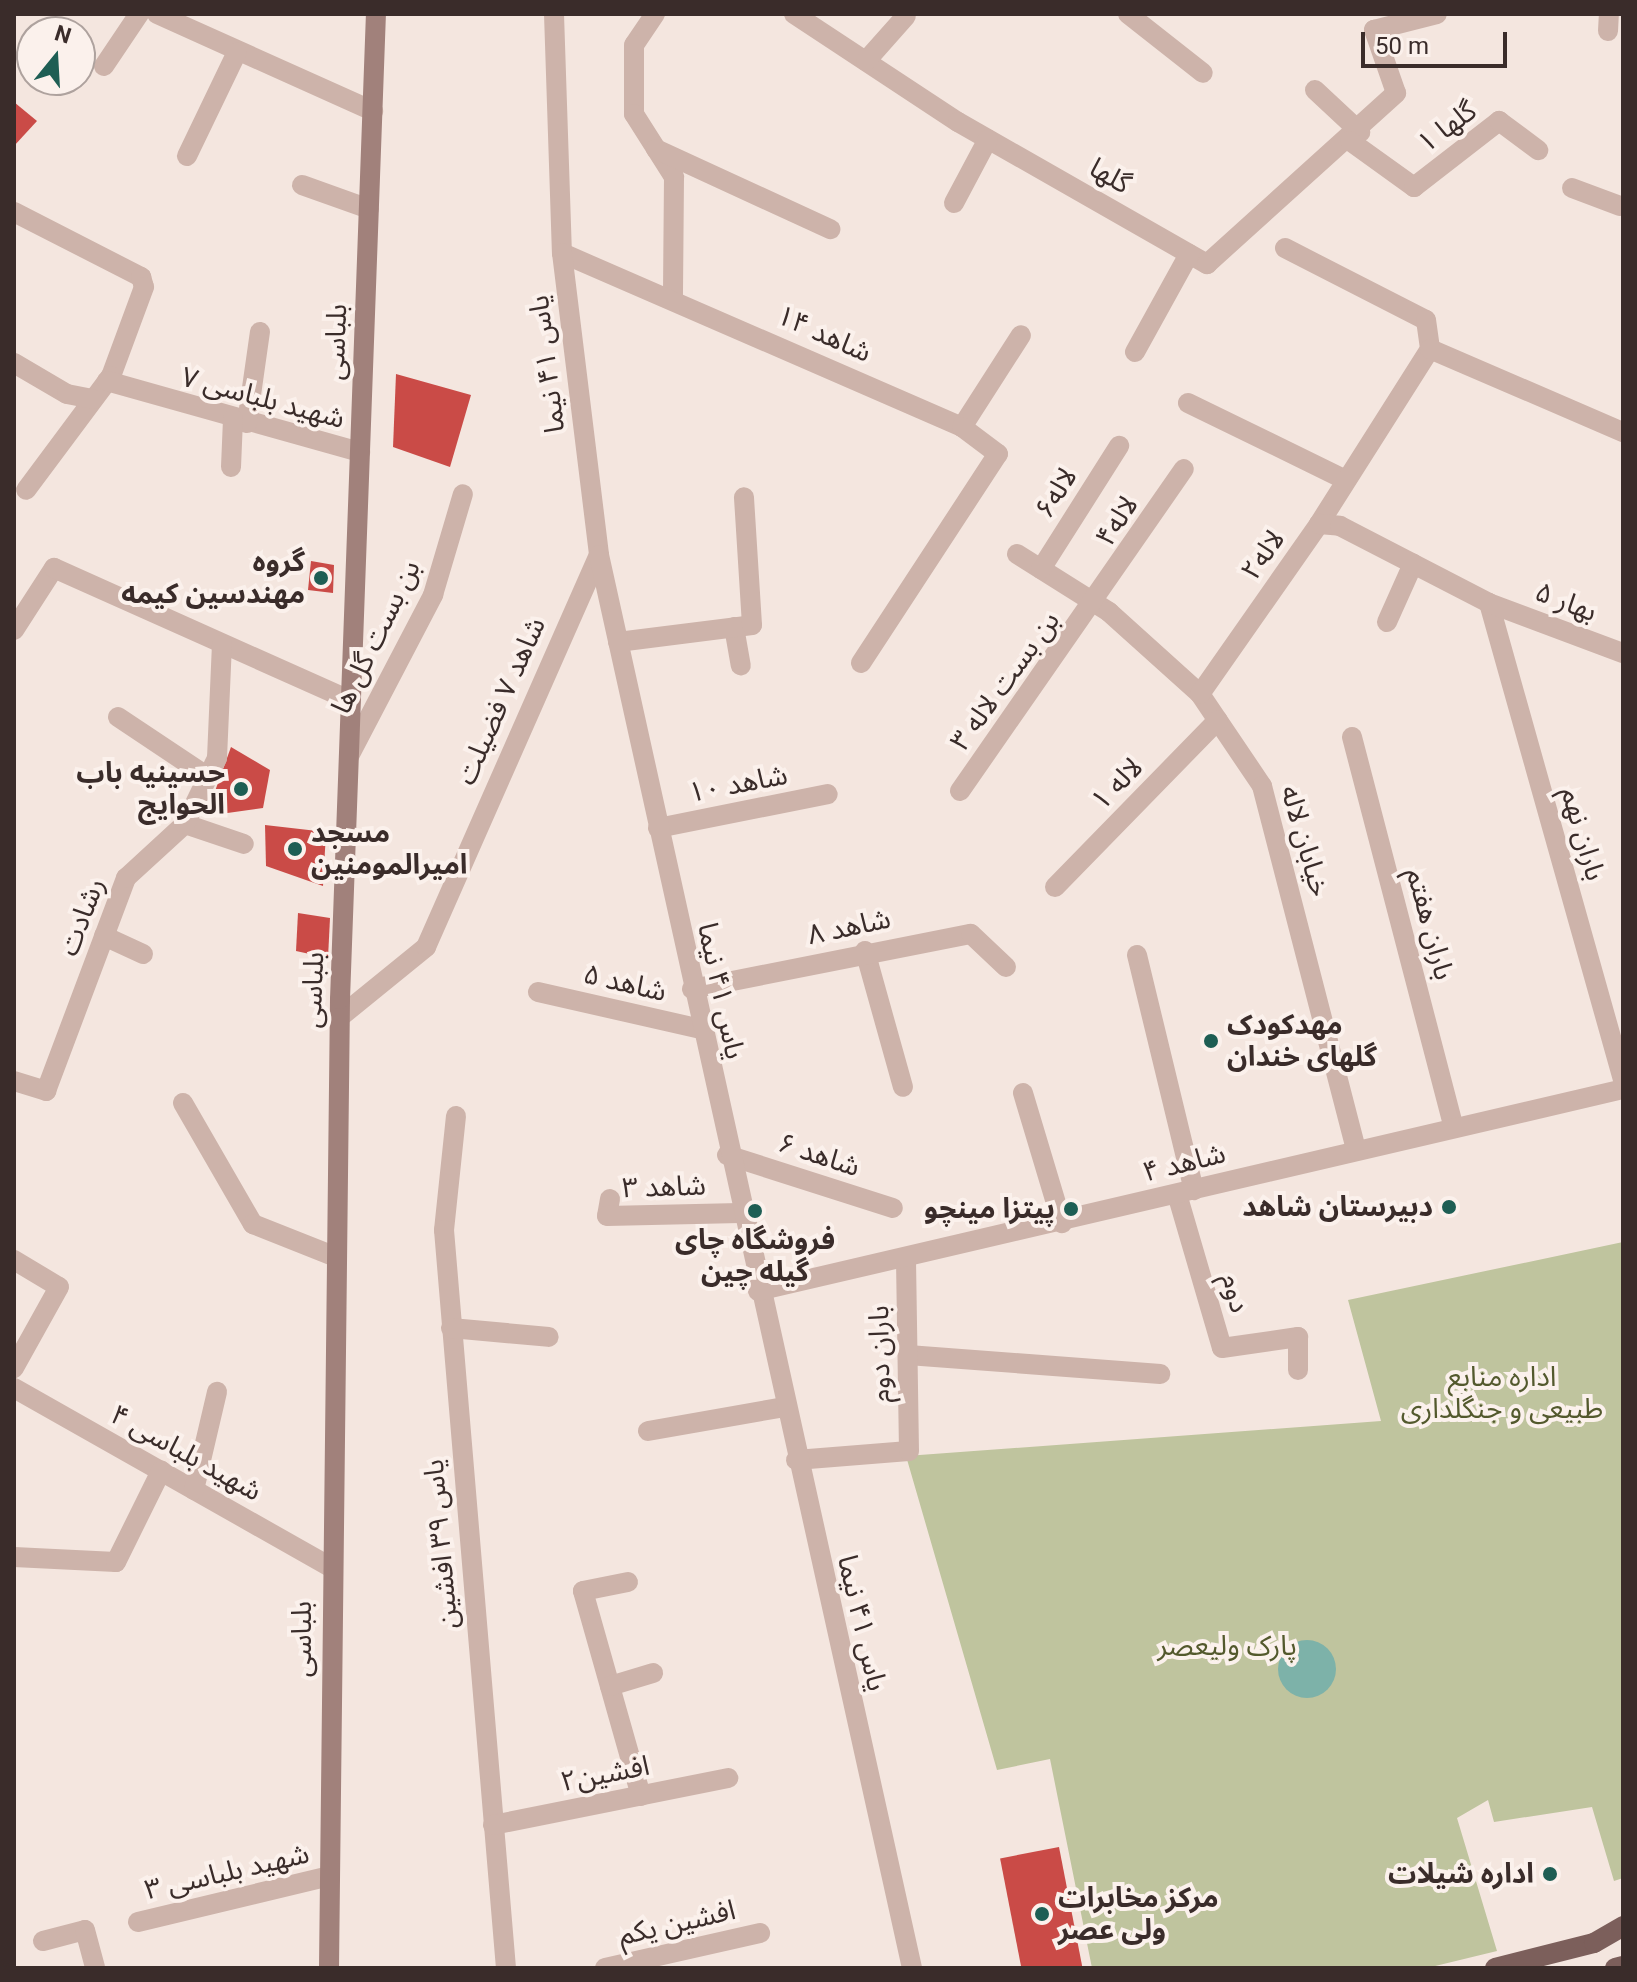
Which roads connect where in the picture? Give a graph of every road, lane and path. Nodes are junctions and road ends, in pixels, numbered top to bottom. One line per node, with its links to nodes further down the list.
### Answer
1 (139, 14): 13 (street)
2 (157, 14): 11 (street)
3 (376, 14): 16 (main road, بلباسی)
4 (554, 14): 30 (street, یاس ۴۱ نیما)
5 (655, 14): 19 (street)
6 (794, 14): 12 (street, گلها)
7 (1128, 14): 14 (street)
8 (1437, 14): 10 (street)
9 (906, 16): 12 (street)
10 (1371, 22): 17 (street)
11 (237, 52): 16 (street); 21 (street)
12 (866, 61): 18 (street, گلها)
13 (104, 66)
14 (1203, 73)
15 (1315, 90): 17 (street)
16 (373, 111): 26 (main road, بلباسی)
17 (1355, 136): 20 (street, گلها ۱); 31 (street)
18 (988, 139): 24 (street); 31 (street, گلها)
19 (656, 149): 28 (street); 32 (street)
20 (1538, 150)
21 (187, 156)
22 (302, 185): 26 (street)
23 (1572, 188): 25 (street)
24 (954, 203)
25 (1622, 206)
26 (369, 209): 45 (main road, بلباسی)
27 (14, 212): 38 (street)
28 (830, 229)
29 (1285, 248): 35 (street)
30 (562, 253): 32 (street, شاهد ۱۴); 54 (street, یاس ۴۱ نیما)
31 (1189, 254): 36 (street)
32 (673, 297): 42 (street, شاهد ۱۴)
33 (260, 332): 41 (street)
34 (1021, 335): 42 (street)
35 (1430, 349): 43 (street); 48 (street)
36 (1135, 352)
37 (14, 363): 39 (street)
38 (107, 381): 39 (street); 41 (street, شهید بلباسی ۷)
39 (93, 399): 49 (street)
40 (1188, 403): 48 (street)
41 (240, 421): 45 (street, شهید بلباسی ۷); 46 (street)
42 (962, 427): 65 (street, شاهد ۱۴)
43 (1623, 432)
44 (1119, 446): 56 (street, لاله۶)
45 (360, 452): 68 (main road, بلباسی)
46 (231, 467)
47 (1184, 469): 58 (street, لاله۴)
48 (1346, 480): 52 (street)
49 (26, 490)
50 (463, 494): 72 (street, بن بست گل ها)
51 (744, 497): 60 (street)
52 (1319, 524): 55 (street, لاله۲); 67 (street, لاله۲)
53 (1017, 554): 56 (street, خیابان لاله)
54 (599, 555): 62 (street, یاس ۴۱ نیما); 87 (street, شاهد ۷ فضیلت)
55 (1413, 564): 57 (street, لاله۲); 59 (street)
56 (1041, 569): 58 (street, خیابان لاله)
57 (1489, 603): 64 (street, بهار ۵); 90 (street, باران نهم)
58 (1096, 604): 67 (street, خیابان لاله); 74 (street, بن بست لاله ۳)
59 (1387, 622)
60 (734, 627): 62 (street); 66 (street)
61 (14, 630): 63 (street)
62 (618, 642): 77 (street, یاس ۴۱ نیما)
63 (222, 645): 68 (street); 73 (street, رشادت)
64 (1623, 653)
65 (861, 663)
66 (741, 665)
67 (1200, 694): 70 (street, خیابان لاله)
68 (351, 701): 72 (main road, بلباسی)
69 (118, 717): 73 (street)
70 (1218, 720): 79 (street, لاله ۱); 97 (street, خیابان لاله)
71 (1352, 737): 96 (street, باران هفتم)
72 (349, 756): 87 (main road, بلباسی)
73 (208, 777): 76 (street, رشادت)
74 (960, 791)
75 (828, 794): 77 (street, شاهد ۱۰)
76 (185, 824): 78 (street); 80 (street, رشادت)
77 (658, 828): 85 (street, یاس ۴۱ نیما)
78 (244, 844)
79 (1055, 887)
80 (104, 936): 82 (street); 89 (street, رشادت)
81 (865, 951): 84 (street, شاهد ۸); 85 (street, شاهد ۸); 91 (street)
82 (143, 954)
83 (1137, 955): 99 (street)
84 (1006, 967)
85 (692, 989): 88 (street, یاس ۴۱ نیما)
86 (538, 992): 88 (street, شاهد ۵)
87 (340, 1017): 104 (main road, بلباسی)
88 (701, 1029): 98 (street, یاس ۴۱ نیما)
89 (14, 1081)
90 (1623, 1081)
91 (903, 1087)
92 (1623, 1089): 96 (street, شاهد ۴)
93 (1023, 1093): 103 (street)
94 (183, 1103): 104 (street)
95 (456, 1116): 108 (street, یاس ۳۹ افشین)
96 (1453, 1124): 97 (street, شاهد ۴)
97 (1356, 1149): 99 (street, شاهد ۴)
98 (727, 1155): 101 (street, شاهد ۶); 102 (street, یاس ۴۱ نیما)
99 (1185, 1192): 103 (street, شاهد ۴); 112 (street, دوم)
100 (610, 1199): 102 (street, شاهد ۳)
101 (893, 1208)
102 (740, 1213): 107 (street, یاس ۴۱ نیما)
103 (1062, 1223): 105 (street, شاهد ۴)
104 (336, 1257): 122 (main road, بلباسی)
105 (906, 1258): 107 (street, شاهد ۴); 110 (street, باران دوم)
106 (14, 1260): 111 (street)
107 (758, 1291): 116 (street, یاس ۴۱ نیما)
108 (451, 1328): 109 (street); 128 (street, یاس ۳۹ افشین)
109 (549, 1337)
110 (908, 1355): 113 (street); 118 (street, باران دوم)
111 (14, 1368)
112 (1298, 1370)
113 (1160, 1374)
114 (14, 1388): 119 (street, شهید بلباسی ۴)
115 (217, 1392): 120 (street)
116 (784, 1407): 117 (street); 118 (street, یاس ۴۱ نیما)
117 (648, 1431)
118 (796, 1460): 141 (street, یاس ۴۱ نیما)
119 (161, 1471): 120 (street, شهید بلباسی ۴); 121 (street)
120 (194, 1490): 122 (street, شهید بلباسی ۴)
121 (14, 1557)
122 (331, 1567): 129 (main road, بلباسی)
123 (628, 1582): 125 (street)
124 (653, 1673): 125 (street)
125 (610, 1686): 127 (street)
126 (728, 1778): 127 (street, افشین۲)
127 (641, 1796): 128 (street, افشین۲)
128 (493, 1825): 139 (street, یاس ۳۹ افشین)
129 (329, 1876): 130 (street, شهید بلباسی ۳); 138 (main road, بلباسی)
130 (138, 1922)
131 (1623, 1926): 135 (main road)
132 (760, 1933): 140 (street, افشین یکم)
133 (1623, 1933): 135 (main road)
134 (43, 1941): 137 (street)
135 (1594, 1943): 142 (main road)
136 (1623, 1966): 143 (main road)
137 (95, 1968)
138 (329, 1968)
139 (506, 1968)
140 (605, 1968)
141 (912, 1968)
142 (1495, 1968)
143 (1615, 1968)

